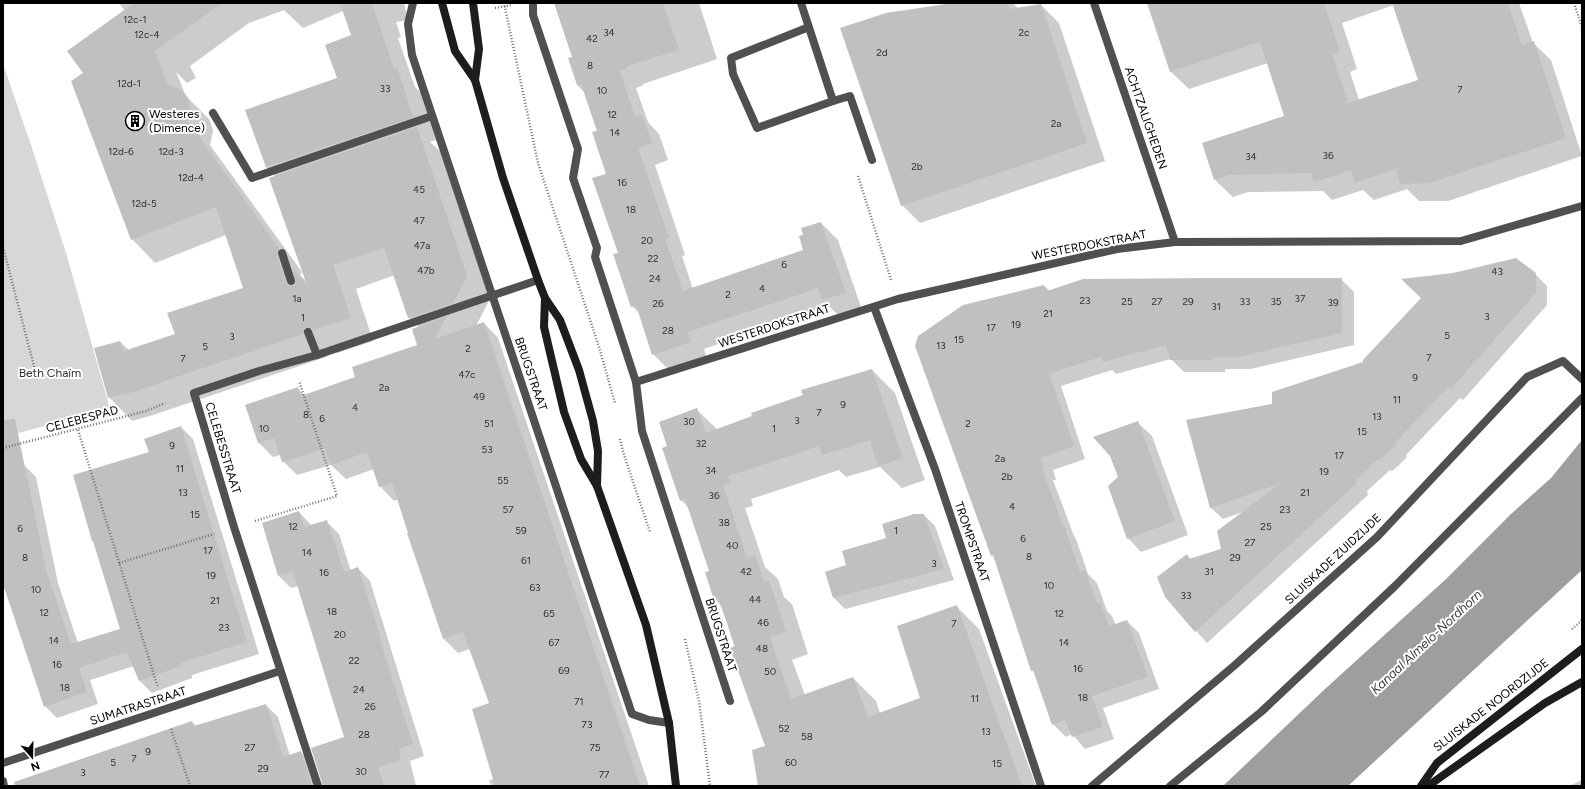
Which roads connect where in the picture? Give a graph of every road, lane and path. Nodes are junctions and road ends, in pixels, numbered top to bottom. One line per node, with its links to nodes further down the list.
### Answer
1 (413, 3): 13 (street, BRUGSTRAAT)
2 (442, 3): 10 (main road, BRUGSTRAAT)
3 (473, 3): 10 (main road, BRUGSTRAAT)
4 (533, 3): 31 (street, BRUGSTRAAT)
5 (801, 3): 8 (street)
6 (1094, 3): 17 (street, ACHTZALIGHEDEN)
7 (1574, 3): 9 (path)
8 (809, 26): 11 (street); 11 (street)
9 (1582, 27)
10 (475, 80): 20 (main road, BRUGSTRAAT)
11 (834, 101): 14 (street)
12 (213, 113): 13 (street)
13 (432, 116): 22 (street, BRUGSTRAAT)
14 (872, 160)
15 (856, 170): 24 (path)
16 (1582, 206): 17 (street, WESTERDOKSTRAAT)
17 (1175, 242): 24 (street, WESTERDOKSTRAAT)
18 (3, 247): 29 (path)
19 (282, 253): 21 (street)
20 (538, 280): 22 (street, CELEBESSTRAAT); 23 (main road, BRUGSTRAAT)
21 (291, 281)
22 (491, 295): 27 (street, CELEBESSTRAAT); 44 (street, BRUGSTRAAT)
23 (545, 298): 36 (main road, BRUGSTRAAT); 36 (main road, BRUGSTRAAT)
24 (898, 299): 25 (street, WESTERDOKSTRAAT)
25 (874, 307): 31 (street, WESTERDOKSTRAAT); 51 (street, TROMPSTRAAT)
26 (308, 332): 27 (street)
27 (317, 356): 28 (street, CELEBESSTRAAT)
28 (293, 362): 37 (street, CELEBESSTRAAT); 37 (path)
29 (36, 374)
30 (1582, 379): 52 (street, SLUISKADE ZUIDZIJDE)
31 (636, 382): 42 (street, BRUGSTRAAT)
32 (1582, 398): 53 (street)
33 (165, 403): 34 (path, CELEBESPAD)
34 (78, 430): 35 (path, CELEBESPAD); 38 (path)
35 (3, 448)
36 (597, 486): 44 (main road, BRUGSTRAAT)
37 (234, 527): 38 (path); 40 (street, CELEBESSTRAAT)
38 (118, 563): 43 (path)
39 (1582, 649): 54 (main road, SLUISKADE NOORDZIJDE)
40 (280, 671): 43 (street, SUMATRASTRAAT); 49 (street, CELEBESSTRAAT)
41 (1582, 682): 55 (main road)
42 (730, 701)
43 (165, 710): 45 (street, SUMATRASTRAAT); 48 (path)
44 (669, 722): 50 (main road, BRUGSTRAAT)
45 (3, 763)
46 (3, 781): 47 (street)
47 (4, 786)
48 (190, 786)
49 (318, 786)
50 (676, 786)
51 (1041, 786)
52 (1092, 786)
53 (1170, 786)
54 (1421, 786)
55 (1428, 786)

